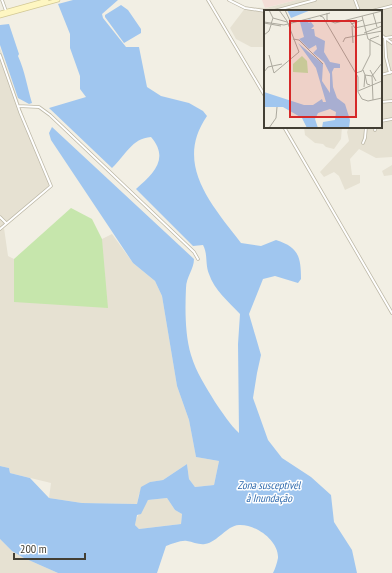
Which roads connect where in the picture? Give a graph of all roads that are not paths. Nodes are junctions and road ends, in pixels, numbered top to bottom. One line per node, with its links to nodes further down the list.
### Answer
1 (2, 0): 12 (street)
2 (47, 0): 12 (main road)
3 (58, 0): 14 (main road)
4 (208, 0): 21 (street)
5 (229, 0): 13 (street)
6 (315, 0): 9 (street)
7 (355, 0): 10 (street)
8 (392, 6): 11 (street)
9 (278, 10)
10 (360, 10)
11 (376, 10)
12 (6, 12): 14 (main road)
13 (264, 12)
14 (0, 15)
15 (382, 35): 17 (street)
16 (392, 37): 17 (street)
17 (385, 38): 18 (street); 20 (street)
18 (392, 43)
19 (0, 55): 24 (street)
20 (391, 73)
21 (264, 94)
22 (392, 101): 23 (street)
23 (382, 102)
24 (18, 106): 31 (street); 33 (street)
25 (392, 119): 26 (street)
26 (382, 121)
27 (285, 128): 34 (street)
28 (366, 128): 29 (street)
29 (362, 143)
30 (0, 217): 31 (street)
31 (6, 223): 32 (street)
32 (0, 229)
33 (198, 259)
34 (391, 310): 35 (street)
35 (392, 313)

